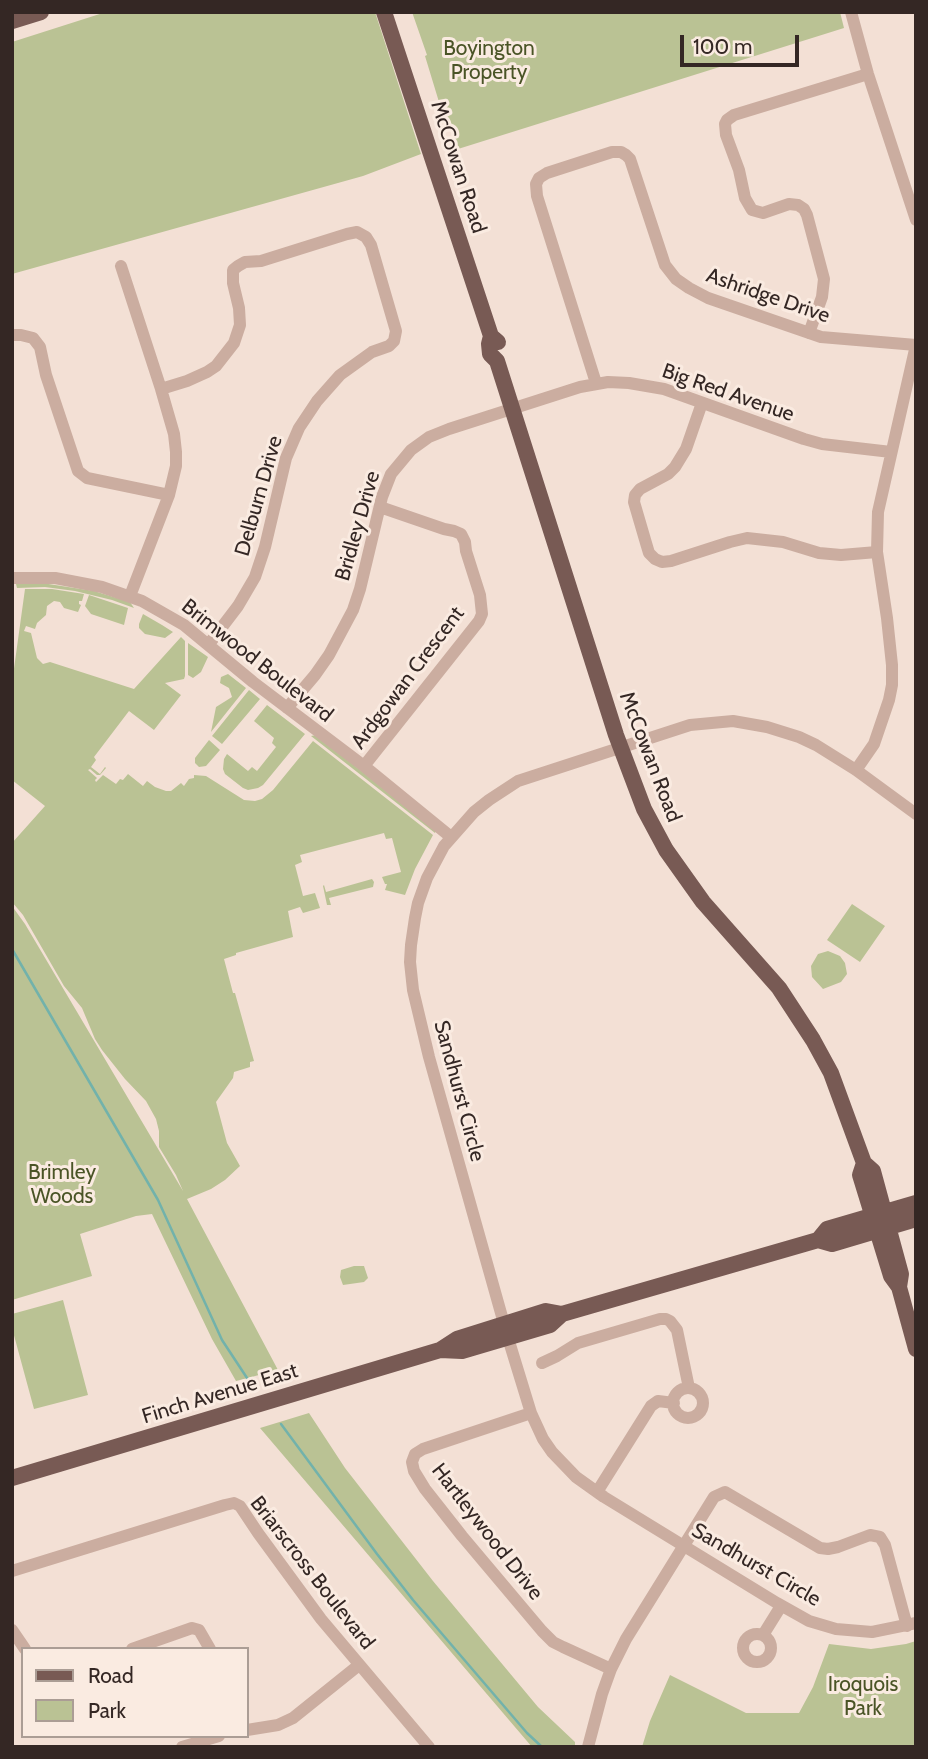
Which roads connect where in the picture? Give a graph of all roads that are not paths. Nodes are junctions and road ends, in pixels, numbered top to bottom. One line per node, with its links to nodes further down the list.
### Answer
1 (41, 12): 4 (main road)
2 (384, 12): 15 (main road, McCowan Road)
3 (851, 12): 5 (street)
4 (12, 21)
5 (868, 74): 6 (street); 8 (street)
6 (916, 220)
7 (121, 266): 12 (street)
8 (809, 333): 10 (street, Ashridge Drive); 11 (street, Ashridge Drive)
9 (12, 335): 17 (street)
10 (916, 345): 14 (street)
11 (596, 383): 13 (street, Big Red Avenue); 15 (street, Big Red Avenue)
12 (161, 389): 17 (street); 22 (street, Delburn Drive)
13 (702, 403): 16 (street, Big Red Avenue); 19 (street)
14 (910, 404): 16 (street)
15 (512, 408): 18 (street, Bridley Drive); 24 (main road, McCowan Road)
16 (891, 452): 19 (street)
17 (169, 495): 21 (street)
18 (380, 507): 23 (street, Bridley Drive); 25 (street, Ardgowan Crescent)
19 (877, 552): 26 (street)
20 (12, 578): 21 (street, Brimwood Boulevard)
21 (130, 596): 22 (street, Brimwood Boulevard)
22 (209, 644): 23 (street, Brimwood Boulevard)
23 (287, 708): 25 (street, Brimwood Boulevard)
24 (621, 747): 26 (street, Sandhurst Circle); 28 (street, Sandhurst Circle); 31 (main road, McCowan Road)
25 (365, 766): 28 (street, Brimwood Boulevard)
26 (856, 770): 27 (street, Sandhurst Circle)
27 (916, 814)
28 (452, 837): 32 (street, Sandhurst Circle)
29 (916, 1203): 31 (main road, Finch Avenue East)
30 (916, 1219): 31 (main road, Finch Avenue East)
31 (881, 1221): 32 (main road, Finch Avenue East); 33 (main road, McCowan Road)
32 (506, 1331): 37 (street, Sandhurst Circle); 38 (main road, Finch Avenue East)
33 (916, 1349)
34 (541, 1363): 35 (street)
35 (689, 1388): 36 (street); 36 (street)
36 (674, 1403): 39 (street)
37 (531, 1413): 39 (street, Sandhurst Circle); 50 (street, Hartleywood Drive)
38 (12, 1478)
39 (597, 1492): 40 (street, Sandhurst Circle)
40 (685, 1545): 42 (street, Sandhurst Circle); 43 (street); 50 (street)
41 (12, 1571): 49 (street, Briarscross Boulevard)
42 (781, 1606): 43 (street, Sandhurst Circle); 45 (street)
43 (911, 1625)
44 (12, 1630): 46 (street)
45 (763, 1635)
46 (24, 1647)
47 (138, 1647): 48 (street)
48 (209, 1647)
49 (359, 1665): 51 (street); 53 (street, Briarscross Boulevard)
50 (611, 1669): 55 (street)
51 (248, 1730)
52 (212, 1738): 54 (street)
53 (426, 1746)
54 (182, 1747)
55 (588, 1747)

